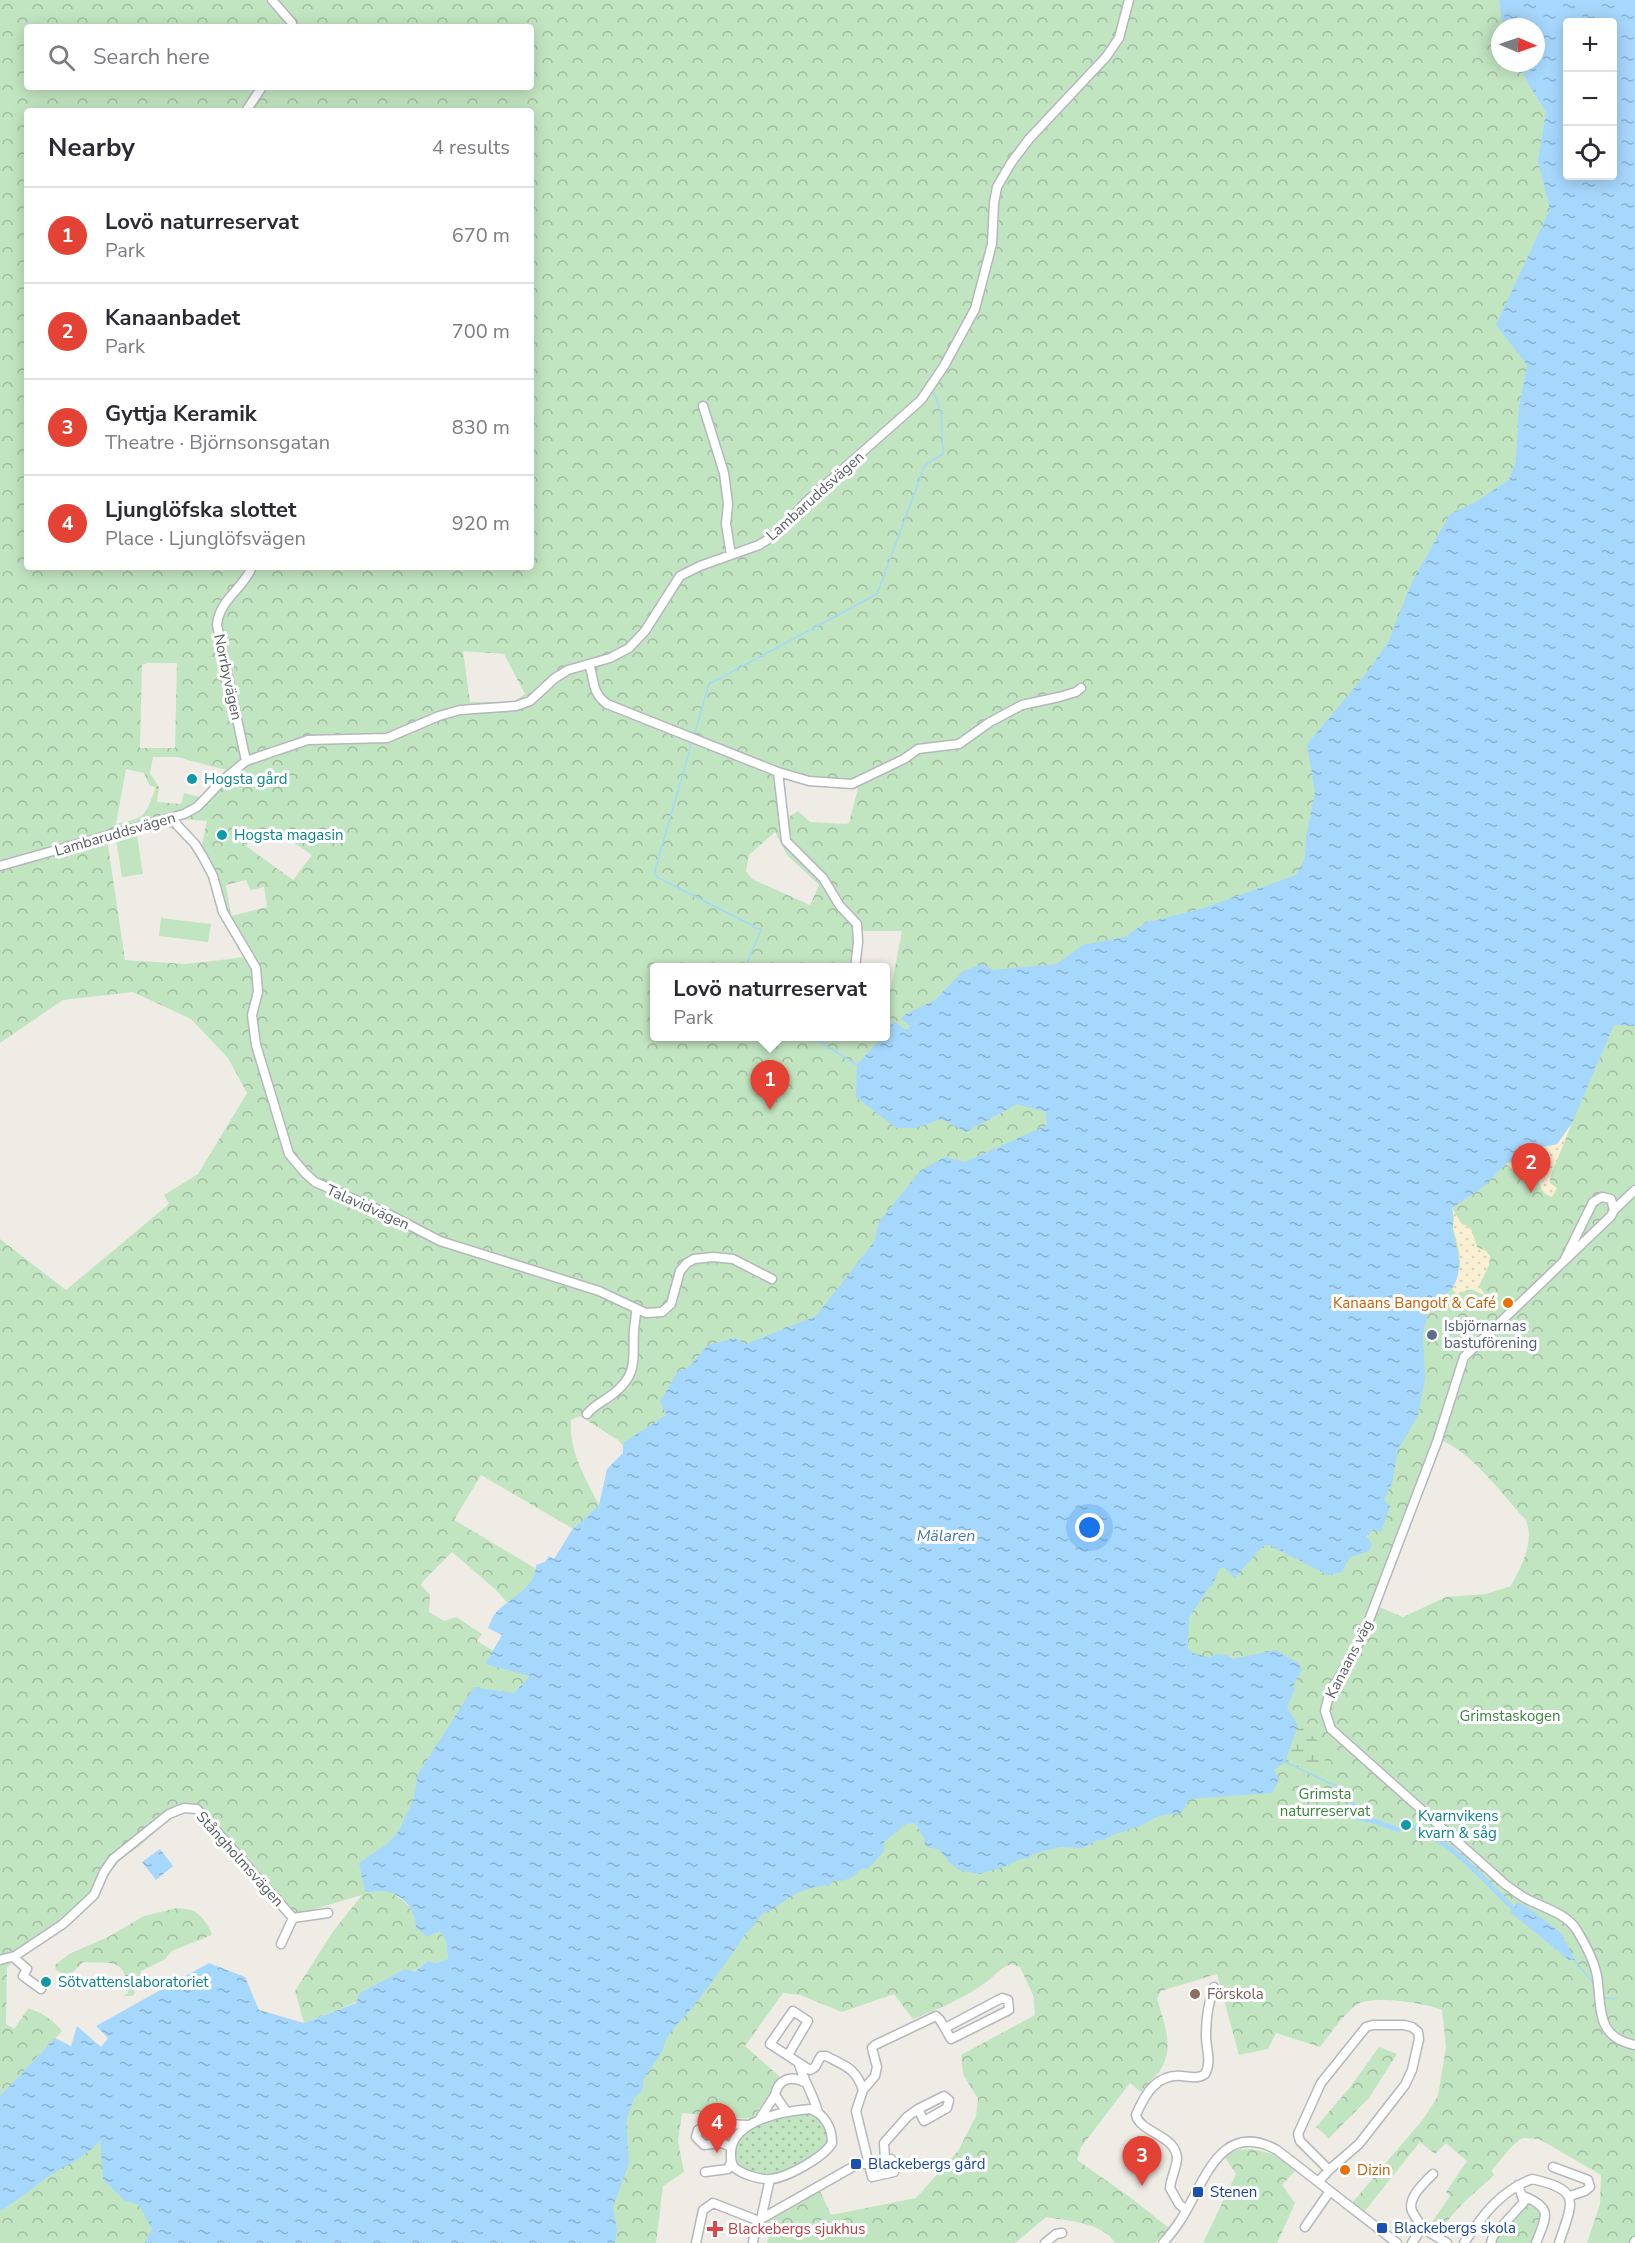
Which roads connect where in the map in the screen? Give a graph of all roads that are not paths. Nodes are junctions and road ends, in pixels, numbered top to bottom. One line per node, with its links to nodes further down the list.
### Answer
1 (272, 0): 3 (street)
2 (1129, 0): 7 (street, Lambaruddsvägen)
3 (292, 24)
4 (260, 90): 5 (street)
5 (248, 108)
6 (703, 406): 7 (street)
7 (730, 555): 9 (street, Lambaruddsvägen)
8 (251, 570): 11 (street, Norrbyvägen)
9 (589, 664): 11 (street, Lambaruddsvägen); 12 (street)
10 (1081, 688): 12 (street)
11 (246, 761): 13 (street, Lambaruddsvägen)
12 (778, 772): 15 (street)
13 (173, 817): 14 (street, Lambaruddsvägen); 20 (street, Talavidvägen)
14 (0, 867)
15 (856, 963)
16 (1635, 1190): 17 (street)
17 (1614, 1210): 18 (street, Kanaans väg); 18 (street, Kanaans väg)
18 (1564, 1261): 30 (street, Kanaans väg)
19 (771, 1279): 20 (street)
20 (636, 1310): 21 (street)
21 (587, 1414)
22 (328, 1913): 23 (street)
23 (293, 1918): 24 (street, Stångholmsvägen); 25 (street, Stångholmsvägen)
24 (281, 1944)
25 (13, 1956): 26 (street, Stångholmsvägen); 27 (street)
26 (0, 1960)
27 (42, 1987)
28 (1214, 1988): 55 (street)
29 (945, 2028): 29 (street); 34 (street)
30 (1635, 2045)
31 (788, 2055): 31 (street); 32 (street)
32 (799, 2064): 33 (street); 34 (street)
33 (804, 2082): 35 (street); 38 (street)
34 (863, 2090): 44 (street)
35 (775, 2095): 37 (street); 39 (street)
36 (918, 2109): 42 (street)
37 (786, 2111): 38 (street); 39 (street)
38 (818, 2112): 49 (street)
39 (758, 2120): 40 (street)
40 (748, 2125): 41 (street); 41 (street)
41 (731, 2148): 43 (street)
42 (885, 2160): 44 (street); 44 (street)
43 (731, 2162): 47 (street); 49 (street)
44 (869, 2163): 56 (street)
45 (1553, 2167): 54 (street)
46 (1329, 2170): 46 (street); 50 (street)
47 (705, 2172)
48 (1433, 2174): 58 (street)
49 (770, 2179): 56 (street)
50 (1319, 2181): 52 (street); 55 (street)
51 (1518, 2185): 53 (street); 54 (street); 67 (street)
52 (1330, 2191): 57 (street); 64 (street)
53 (1523, 2196): 68 (street); 69 (street)
54 (1570, 2196): 70 (street)
55 (1186, 2210): 60 (street)
56 (757, 2219): 61 (street); 62 (street)
57 (1305, 2228)
58 (1422, 2228): 65 (street); 66 (street)
59 (1062, 2233): 63 (street)
60 (1165, 2241)
61 (696, 2243)
62 (753, 2243)
63 (1045, 2243)
64 (1397, 2243)
65 (1412, 2243)
66 (1447, 2243)
67 (1464, 2243)
68 (1491, 2243)
69 (1536, 2243)
70 (1559, 2243)

